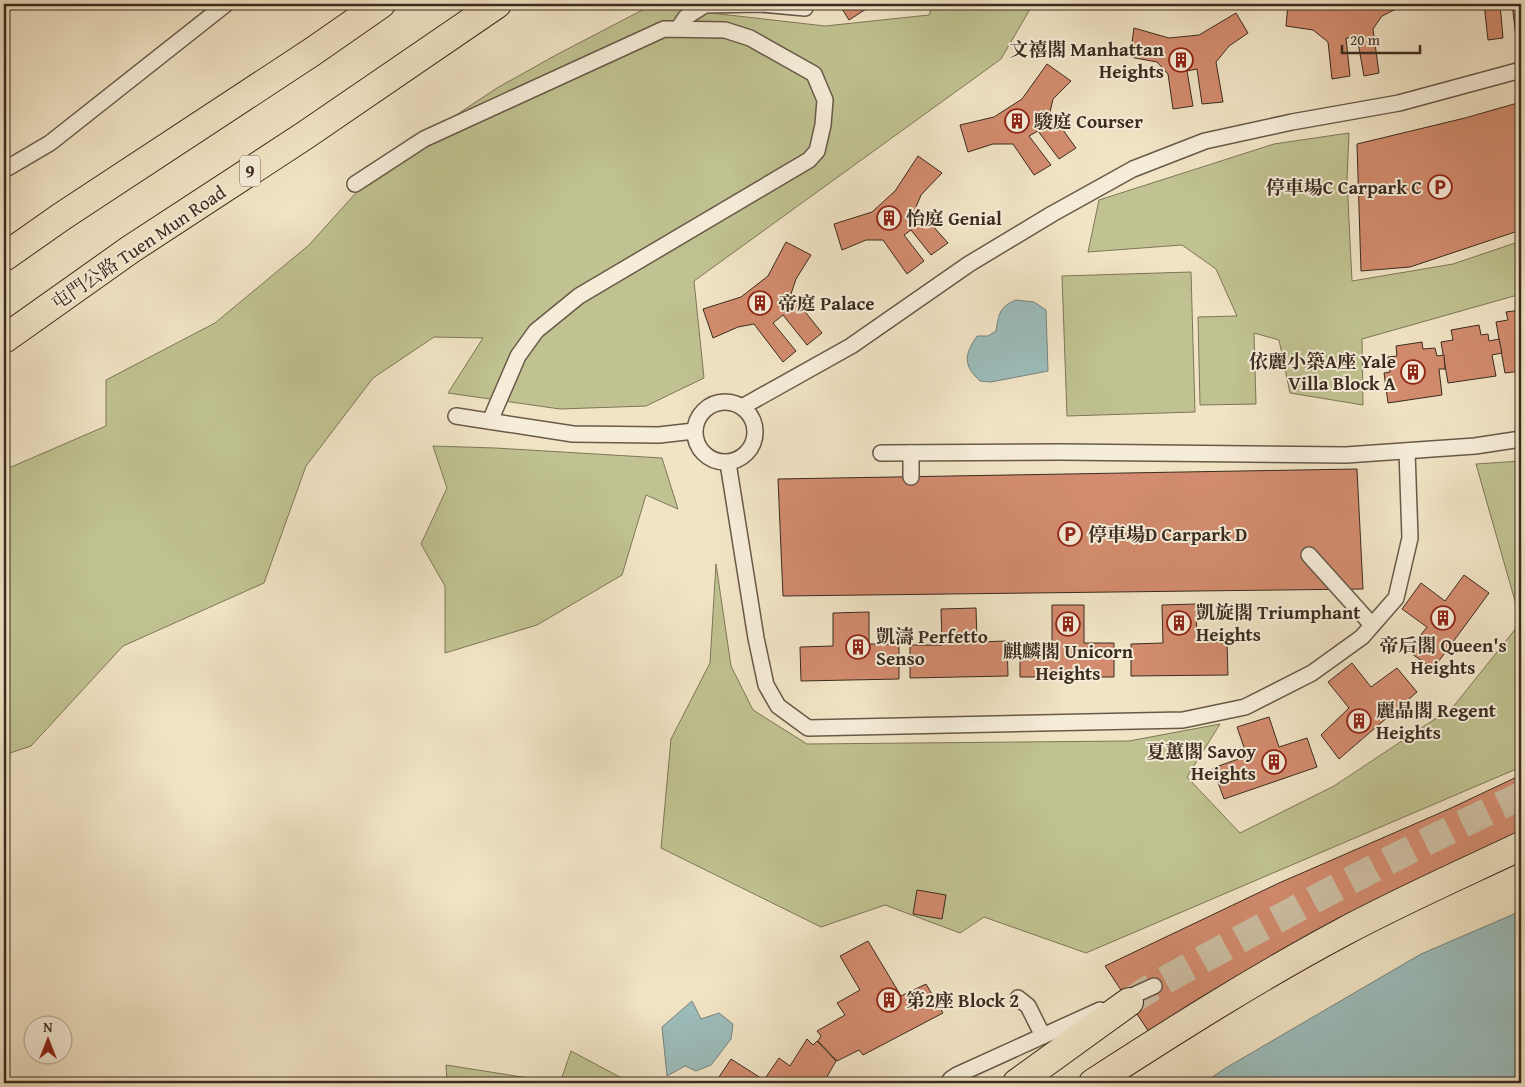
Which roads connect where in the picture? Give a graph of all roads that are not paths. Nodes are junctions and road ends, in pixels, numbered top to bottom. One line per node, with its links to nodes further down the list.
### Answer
1 (226, 4): 7 (lane)
2 (381, 4): 9 (main road)
3 (497, 4): 10 (main road, 屯門公路 Tuen Mun Road / 9)
4 (805, 8): 5 (lane)
5 (678, 29): 8 (lane); 13 (lane)
6 (1521, 70): 11 (lane)
7 (4, 170)
8 (355, 184)
9 (4, 258)
10 (4, 339)
11 (742, 407): 14 (lane); 19 (lane)
12 (456, 416): 13 (lane)
13 (490, 421): 14 (lane)
14 (694, 431): 19 (lane)
15 (1521, 439): 16 (lane)
16 (1407, 451): 18 (lane); 22 (lane)
17 (881, 453): 18 (lane)
18 (910, 453): 20 (lane)
19 (728, 463): 22 (lane)
20 (910, 477)
21 (1309, 555): 22 (lane)
22 (1372, 624)
23 (1521, 846): 30 (main road)
24 (1154, 986): 27 (lane)
25 (1018, 998): 27 (lane)
26 (1129, 1002): 29 (main road)
27 (1043, 1036): 28 (lane)
28 (948, 1083)
29 (1017, 1083)
30 (1093, 1083)

